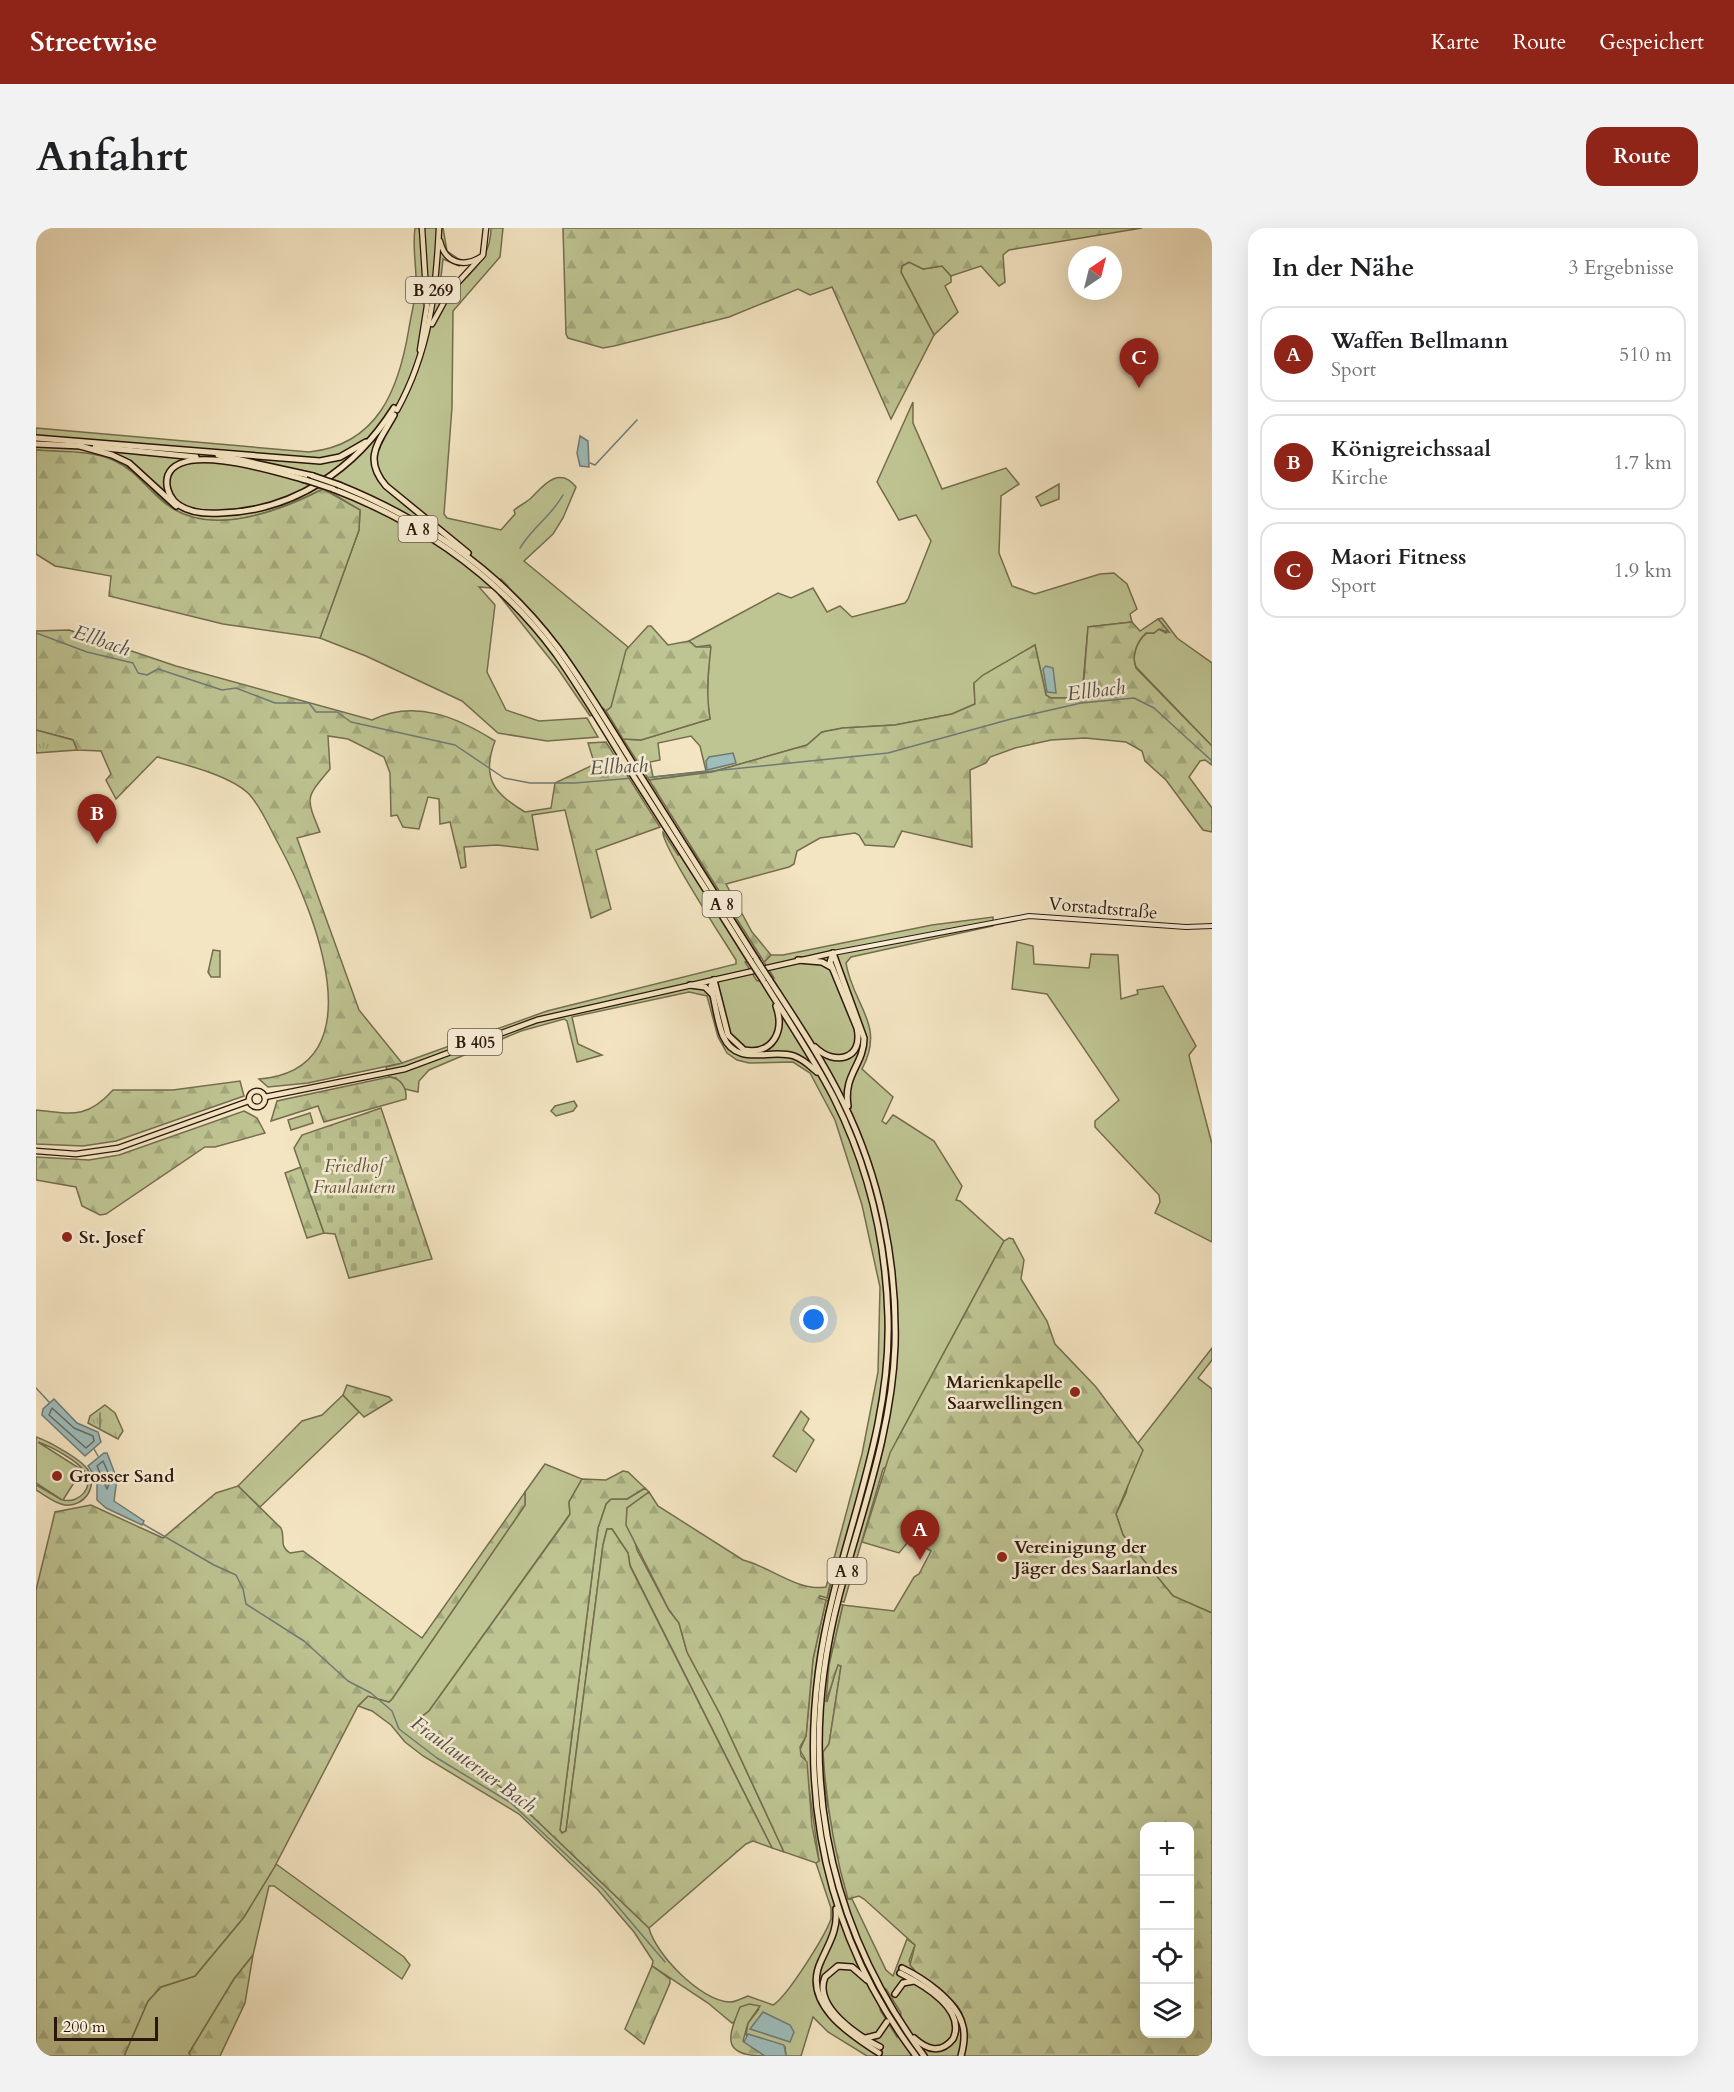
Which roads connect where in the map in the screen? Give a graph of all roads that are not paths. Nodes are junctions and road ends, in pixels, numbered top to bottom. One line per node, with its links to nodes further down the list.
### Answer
1 (422, 228): 5 (main road)
2 (438, 228): 4 (main road); 5 (main road, B 269 / B 269)
3 (486, 228): 4 (main road)
4 (483, 255): 5 (main road)
5 (421, 352): 6 (main road, B 269 / B 269)
6 (396, 409): 9 (highway); 10 (highway); 11 (highway); 13 (highway)
7 (36, 438): 10 (highway, A 8)
8 (36, 444): 9 (highway, A 8)
9 (80, 446): 11 (highway, A 8)
10 (201, 452): 12 (highway, A 8, bridge)
11 (206, 458): 12 (highway, A 8, bridge)
12 (336, 487): 13 (highway, A 8); 14 (highway, A 8)
13 (479, 565): 14 (highway, A 8)
14 (496, 583): 20 (highway, A 8, bridge)
15 (1212, 926): 16 (main road, Vorstadtstraße)
16 (833, 953): 17 (main road, B 405); 18 (highway); 28 (highway)
17 (798, 960): 18 (highway); 19 (main road, B 405)
18 (834, 971): 24 (highway)
19 (714, 980): 21 (main road, B 405); 22 (highway); 23 (highway)
20 (766, 980): 22 (highway, A 8); 24 (highway, A 8)
21 (690, 985): 23 (highway); 26 (main road, B 405)
22 (768, 989): 25 (highway, A 8)
23 (714, 996): 25 (highway)
24 (808, 1040): 28 (highway, A 8)
25 (823, 1079): 30 (highway, A 8)
26 (266, 1097): 27 (main road); 27 (main road)
27 (249, 1101): 29 (main road)
28 (849, 1115): 35 (highway, A 8)
29 (36, 1151)
30 (835, 1899): 32 (highway, A 8); 36 (highway)
31 (915, 1981): 33 (highway); 35 (highway); 39 (highway)
32 (871, 1985): 36 (highway); 37 (highway, A 8)
33 (895, 1994)
34 (887, 2022): 36 (highway)
35 (908, 2033): 38 (highway, A 8)
36 (861, 2037)
37 (916, 2056)
38 (924, 2056)
39 (961, 2056)

